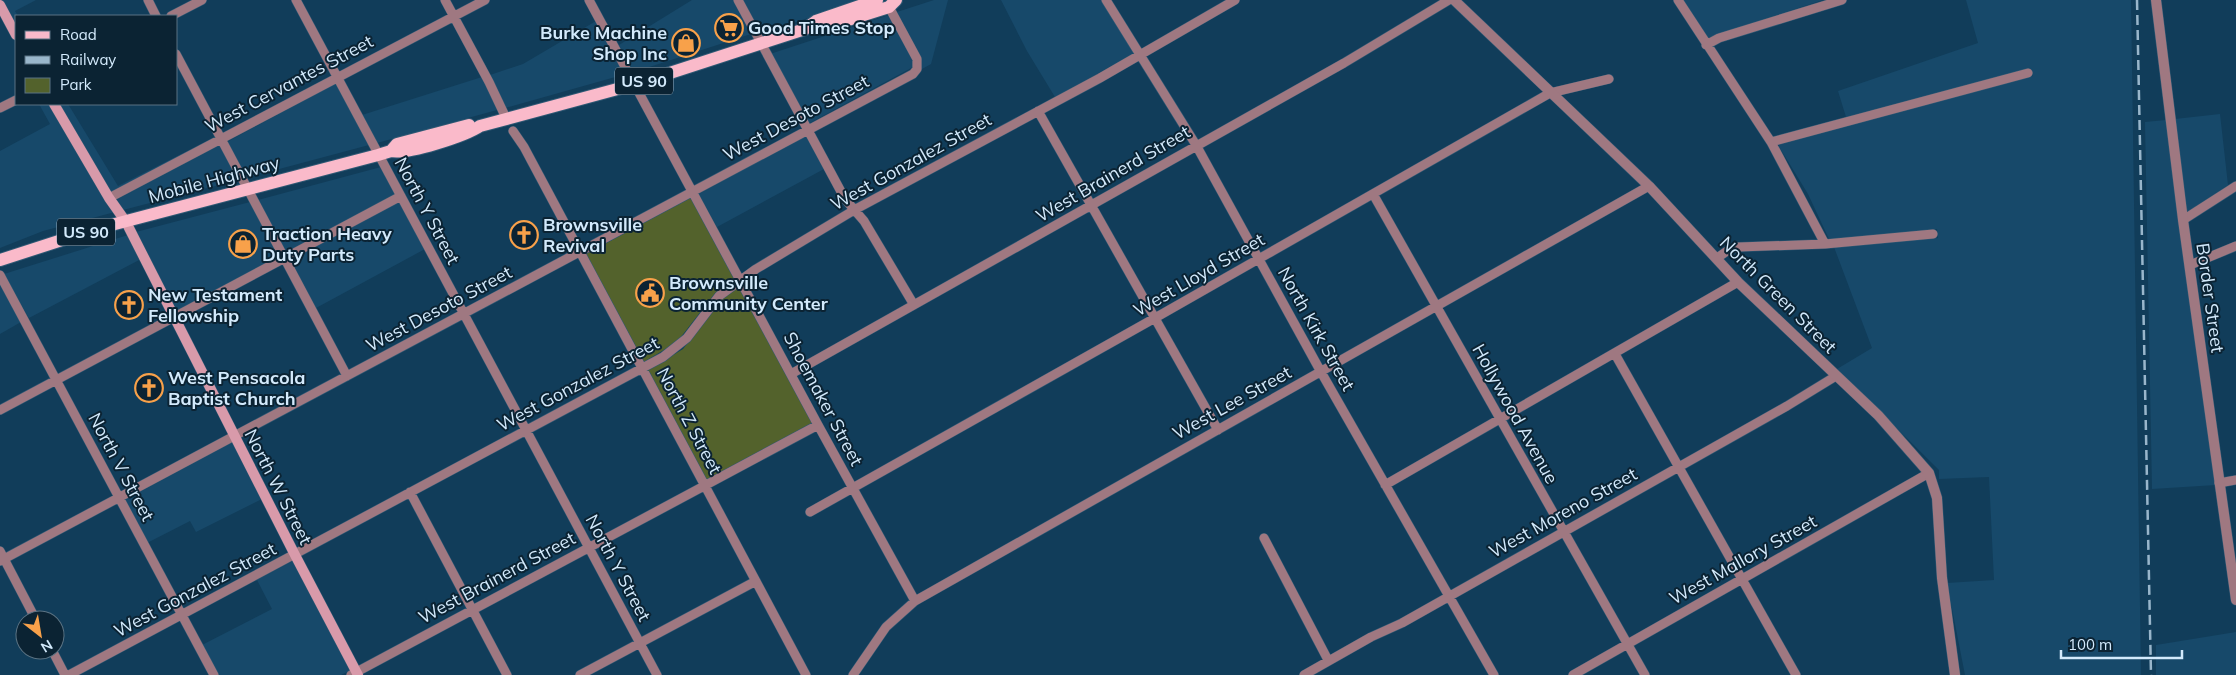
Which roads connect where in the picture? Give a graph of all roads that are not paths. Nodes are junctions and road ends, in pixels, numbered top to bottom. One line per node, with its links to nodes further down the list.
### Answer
1 (148, 0): 18 (street)
2 (202, 0): 19 (street)
3 (296, 0): 28 (street, North Y Street)
4 (445, 0): 20 (street, North Z Street)
5 (485, 0): 20 (street, West Cervantes Street)
6 (590, 0): 30 (street, Shoemaker Street)
7 (738, 0): 23 (street)
8 (877, 0): 21 (main road, Mobile Highway / US 90)
9 (1106, 0): 25 (street, North Kirk Street)
10 (1235, 0): 25 (street, West Gonzalez Street)
11 (1449, 0): 40 (street, West Brainerd Street)
12 (1454, 0): 31 (street, North Green Street)
13 (1678, 0): 24 (street)
14 (1842, 0): 24 (street)
15 (2156, 0): 51 (street, Border Street)
16 (893, 3): 21 (main road, Mobile Highway / US 90); 37 (street, West Desoto Street)
17 (0, 5): 22 (main road)
18 (156, 15)
19 (173, 15)
20 (454, 16): 28 (street, West Cervantes Street); 36 (street, North Z Street)
21 (805, 29): 23 (main road, Mobile Highway / US 90)
22 (15, 33)
23 (760, 44): 30 (main road, Mobile Highway / US 90); 37 (street)
24 (1706, 45): 39 (street)
25 (1141, 54): 35 (street, West Gonzalez Street); 40 (street, North Kirk Street)
26 (178, 58): 38 (street)
27 (2028, 73): 39 (street)
28 (338, 77): 38 (street, West Cervantes Street); 41 (street, North Y Street)
29 (1608, 79): 31 (street, West Lloyd Street)
30 (636, 84): 36 (main road, Mobile Highway / US 90); 45 (street, Shoemaker Street)
31 (1550, 93): 42 (street, North Green Street); 46 (street, West Lloyd Street)
32 (15, 100): 34 (street)
33 (55, 105): 48 (main road, North W Street)
34 (0, 108)
35 (1038, 111): 49 (street); 50 (street, West Gonzalez Street)
36 (510, 126): 41 (main road, Mobile Highway / US 90); 56 (street, North Z Street)
37 (807, 130): 45 (street, West Desoto Street); 50 (street)
38 (221, 139): 44 (street); 48 (street, West Cervantes Street)
39 (1772, 142): 54 (street)
40 (1196, 145): 49 (street, West Brainerd Street); 59 (street, North Kirk Street)
41 (385, 153): 44 (main road, Mobile Highway / US 90); 47 (street, North Y Street)
42 (1649, 186): 58 (street, North Green Street); 66 (street, West Lee Street)
43 (2236, 186): 51 (street)
44 (247, 189): 52 (main road, Mobile Highway / US 90); 57 (street)
45 (693, 191): 56 (street, West Desoto Street); 63 (street, Shoemaker Street)
46 (1373, 194): 59 (street, West Lloyd Street); 66 (street, Hollywood Avenue)
47 (401, 196): 57 (street); 67 (street, North Y Street)
48 (110, 198): 52 (main road, North W Street)
49 (1092, 206): 65 (street, West Brainerd Street); 69 (street)
50 (856, 209): 63 (street, West Gonzalez Street); 65 (street)
51 (2183, 220): 61 (street, Border Street)
52 (126, 222): 60 (main road, Mobile Highway / US 90); 68 (main road, North W Street)
53 (1933, 234): 54 (street)
54 (1825, 244): 58 (street)
55 (2236, 246): 61 (street)
56 (580, 252): 67 (street, West Desoto Street); 71 (street, North Z Street)
57 (285, 258): 68 (street); 74 (street)
58 (1717, 258): 64 (street, North Green Street)
59 (1259, 259): 69 (street, West Lloyd Street); 72 (street, North Kirk Street)
60 (0, 260)
61 (2190, 265): 86 (street, Border Street)
62 (0, 275): 76 (street, North V Street)
63 (740, 280): 71 (street, West Gonzalez Street); 73 (street, Shoemaker Street)
64 (1738, 282): 70 (street); 75 (street, North Green Street)
65 (914, 305): 73 (street, West Brainerd Street)
66 (1437, 307): 72 (street, West Lee Street); 78 (street, Hollywood Avenue)
67 (464, 314): 74 (street, West Desoto Street); 80 (street, North Y Street)
68 (176, 316): 76 (street); 82 (main road, North W Street)
69 (1155, 318): 81 (street); 89 (street, West Lloyd Street)
70 (1615, 354): 78 (street); 83 (street)
71 (642, 368): 80 (street, West Gonzalez Street); 88 (street, North Z Street)
72 (1321, 372): 81 (street, West Lee Street); 87 (street, North Kirk Street)
73 (791, 374): 79 (street, Shoemaker Street)
74 (348, 376): 82 (street, West Desoto Street)
75 (1836, 376): 83 (street, West Moreno Street); 84 (street, North Green Street)
76 (57, 380): 77 (street); 91 (street, North V Street)
77 (0, 410)
78 (1500, 419): 87 (street); 93 (street, Hollywood Avenue)
79 (818, 425): 88 (street, West Brainerd Street); 89 (street, Shoemaker Street)
80 (526, 430): 90 (street, West Gonzalez Street); 95 (street, North Y Street)
81 (1218, 430): 102 (street, West Lee Street)
82 (234, 436): 91 (street, West Desoto Street); 96 (main road, North W Street)
83 (1678, 467): 93 (street, West Moreno Street); 98 (street)
84 (1930, 473): 98 (street, West Mallory Street); 123 (street, North Green Street)
85 (2236, 480): 86 (street)
86 (2220, 483): 101 (street, Border Street)
87 (1385, 485): 100 (street, North Kirk Street)
88 (705, 486): 95 (street, West Brainerd Street); 99 (street, North Z Street)
89 (852, 488): 92 (street, West Lloyd Street); 102 (street, Shoemaker Street)
90 (410, 492): 96 (street, West Gonzalez Street); 104 (street)
91 (119, 498): 97 (street, West Desoto Street); 105 (street, North V Street)
92 (810, 512)
93 (1563, 532): 100 (street, West Moreno Street); 107 (street, Hollywood Avenue)
94 (1264, 538): 109 (street)
95 (589, 548): 104 (street, West Brainerd Street); 106 (street, North Y Street)
96 (295, 555): 105 (street, West Gonzalez Street); 110 (main road, North W Street)
97 (1, 557): 103 (street)
98 (1742, 580): 107 (street, West Mallory Street); 122 (street)
99 (756, 581): 106 (street); 116 (street, North Z Street)
100 (1450, 596): 109 (street, West Moreno Street); 119 (street, North Kirk Street)
101 (2236, 600)
102 (915, 601): 117 (street, West Lee Street)
103 (30, 610)
104 (472, 610): 110 (street, West Brainerd Street); 113 (street)
105 (182, 615): 111 (street, West Gonzalez Street); 112 (street, North V Street)
106 (640, 643): 114 (street); 115 (street, North Y Street)
107 (1627, 644): 120 (street, West Mallory Street); 121 (street, Hollywood Avenue)
108 (58, 660): 111 (street)
109 (1328, 660): 118 (street, West Moreno Street)
110 (355, 674)
111 (67, 675)
112 (214, 675)
113 (507, 675)
114 (580, 675)
115 (657, 675)
116 (806, 675)
117 (853, 675)
118 (1304, 675)
119 (1494, 675)
120 (1573, 675)
121 (1645, 675)
122 (1796, 675)
123 (1955, 675)

